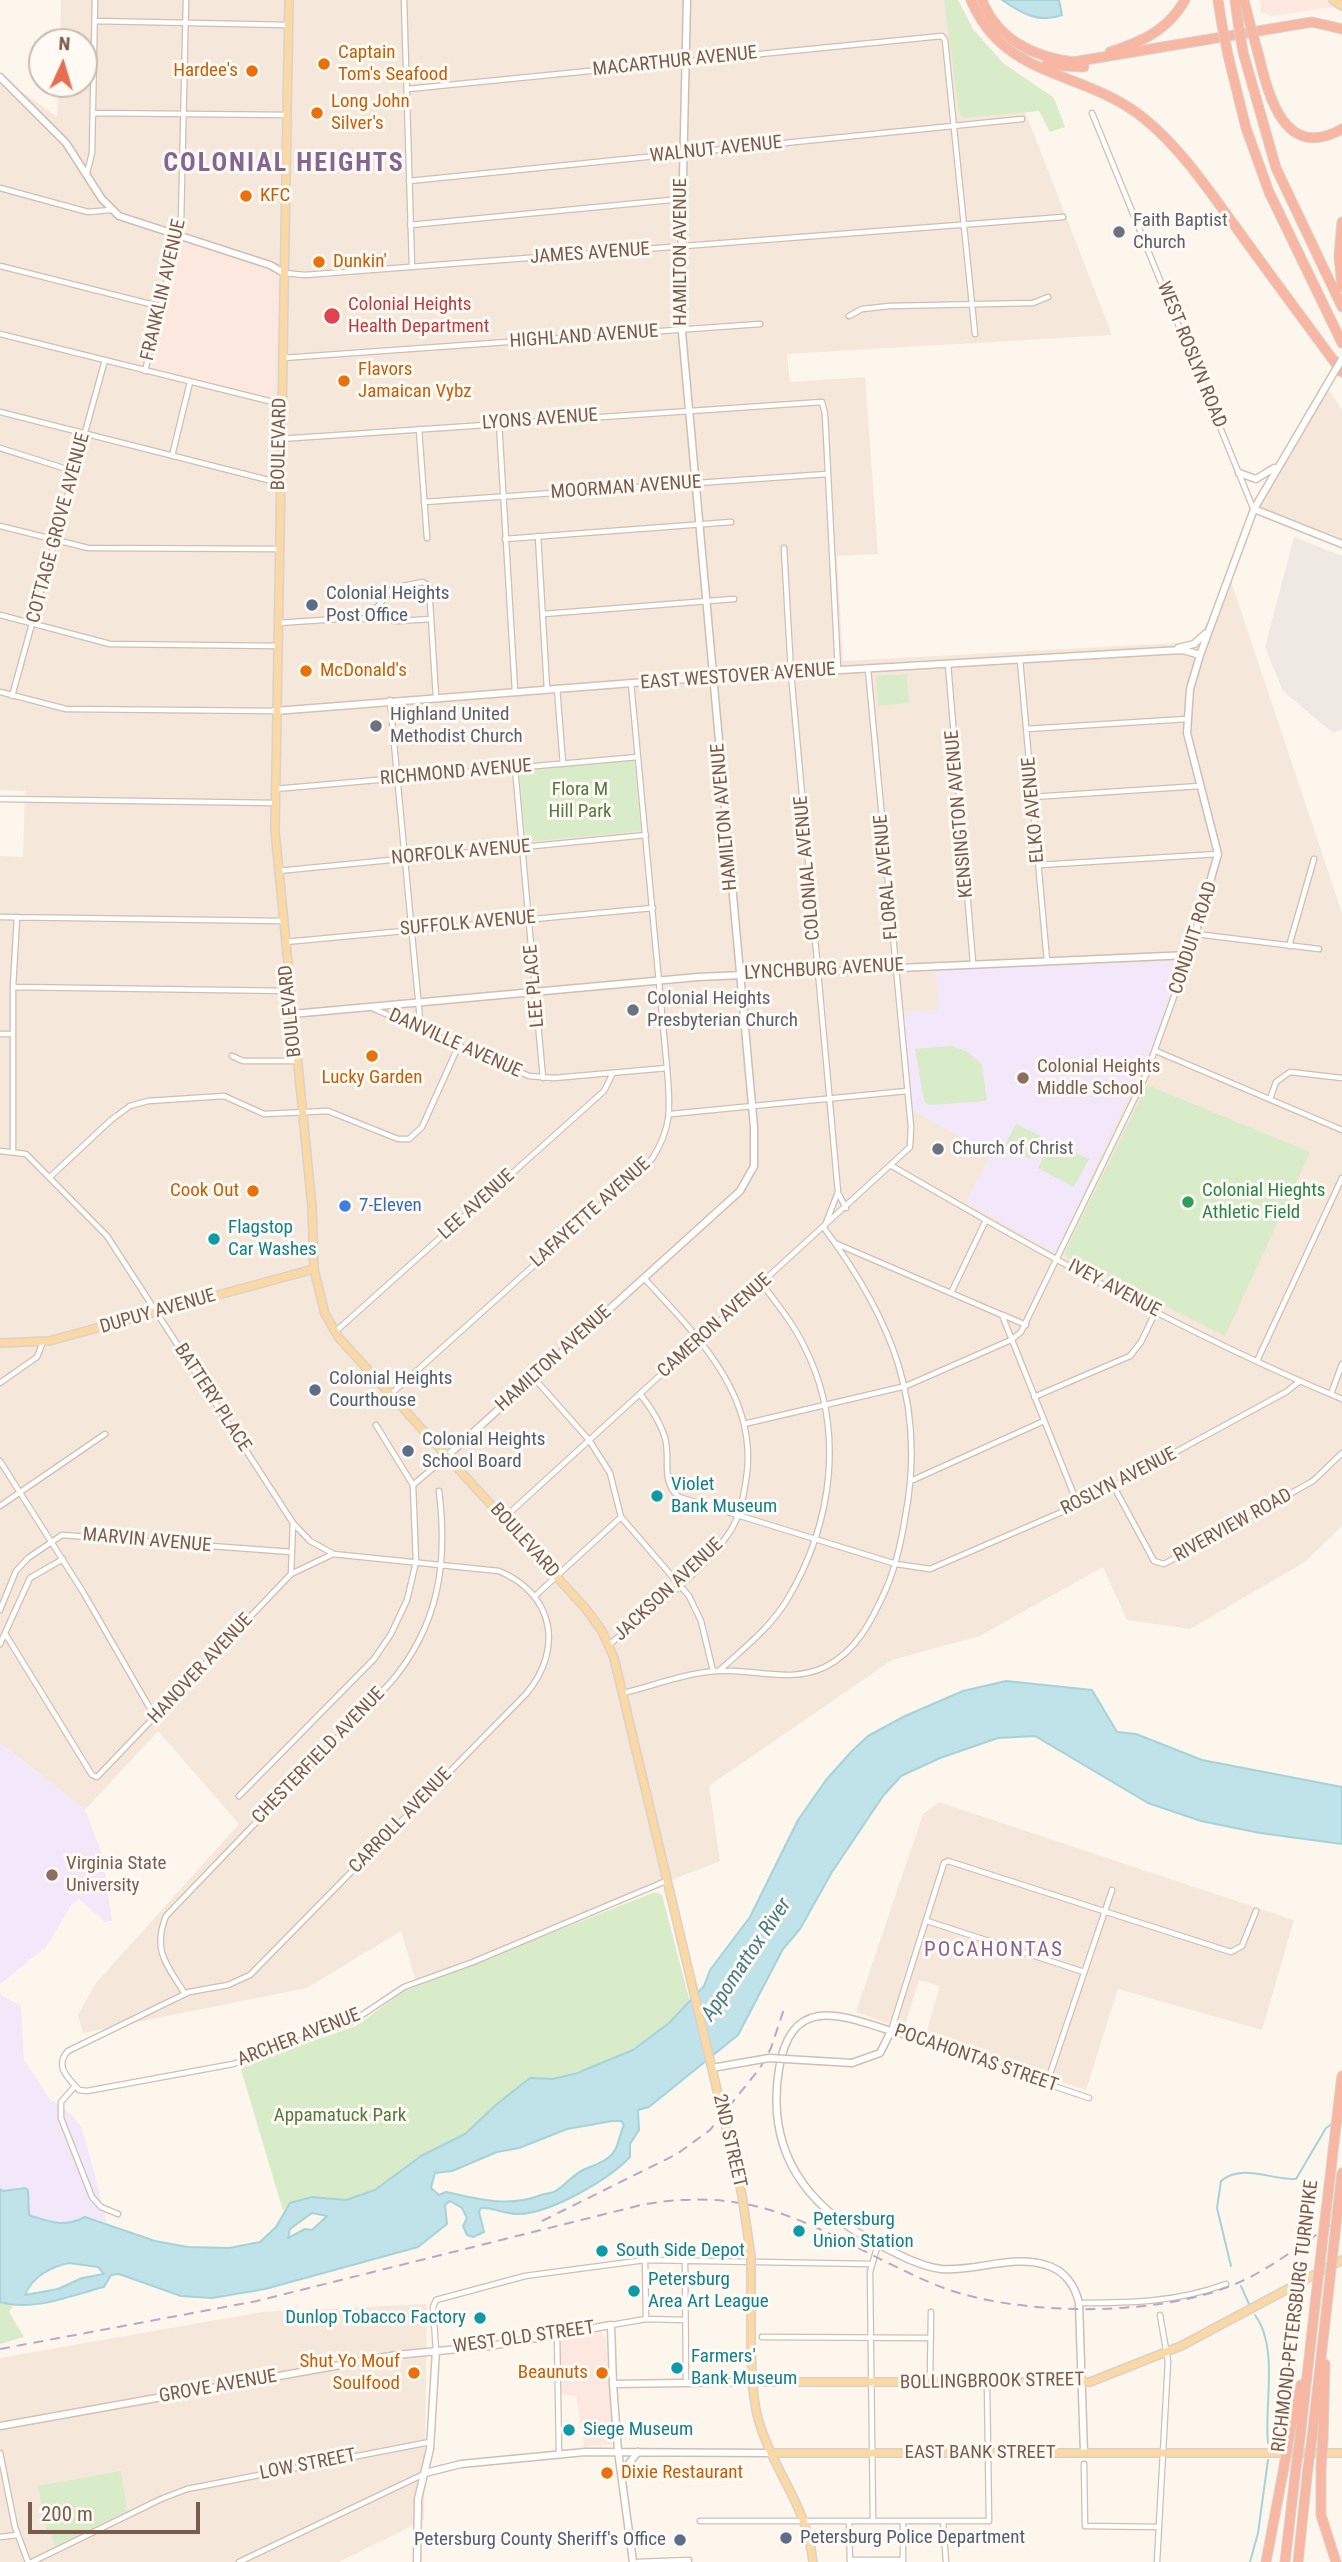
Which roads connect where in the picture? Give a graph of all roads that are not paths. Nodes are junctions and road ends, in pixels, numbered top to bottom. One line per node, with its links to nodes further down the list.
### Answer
1 (95, 0): 14 (street)
2 (186, 0): 15 (street, FRANKLIN AVENUE)
3 (289, 0): 16 (main road, BOULEVARD)
4 (404, 0): 23 (street)
5 (687, 0): 21 (street, HAMILTON AVENUE)
6 (971, 0): 17 (highway)
7 (982, 0): 20 (highway)
8 (1185, 0): 20 (highway)
9 (1218, 0): 56 (highway, bridge)
10 (1235, 0): 50 (highway, bridge)
11 (1244, 0): 30 (highway, bridge)
12 (1333, 0): 13 (main road)
13 (1342, 6)
14 (95, 22): 15 (street); 24 (street)
15 (186, 23): 16 (street); 26 (street, FRANKLIN AVENUE)
16 (289, 25): 27 (main road, BOULEVARD)
17 (986, 28): 19 (highway); 61 (highway)
18 (1342, 29): 20 (highway)
19 (1342, 35)
20 (1053, 59)
21 (684, 61): 23 (street, MACARTHUR AVENUE); 29 (street, MACARTHUR AVENUE); 31 (street, HAMILTON AVENUE)
22 (0, 77): 32 (street)
23 (408, 89): 33 (street)
24 (93, 113): 26 (street); 32 (street)
25 (1091, 113): 74 (street, WEST ROSLYN ROAD)
26 (184, 115): 27 (street); 41 (street, FRANKLIN AVENUE)
27 (286, 115): 45 (main road, BOULEVARD)
28 (1022, 119): 29 (street, WALNUT AVENUE)
29 (955, 126): 31 (street, WALNUT AVENUE); 39 (street)
30 (1342, 129)
31 (681, 153): 33 (street, WALNUT AVENUE); 35 (street, HAMILTON AVENUE)
32 (87, 173): 36 (street)
33 (409, 181): 40 (street)
34 (0, 188): 36 (street)
35 (681, 199): 40 (street); 42 (street, HAMILTON AVENUE)
36 (111, 210): 41 (street)
37 (1063, 217): 39 (street, JAMES AVENUE)
38 (1342, 222): 46 (highway)
39 (965, 224): 42 (street, JAMES AVENUE); 48 (street)
40 (410, 225): 44 (street)
41 (179, 237): 45 (street); 49 (street, FRANKLIN AVENUE)
42 (680, 247): 44 (street, JAMES AVENUE); 53 (street, HAMILTON AVENUE)
43 (0, 266): 49 (street)
44 (412, 267): 45 (street, JAMES AVENUE)
45 (284, 272): 57 (main road, BOULEVARD)
46 (1342, 287)
47 (1048, 297): 48 (street)
48 (973, 304): 51 (street); 55 (street)
49 (162, 307): 60 (street, FRANKLIN AVENUE)
50 (1342, 307)
51 (849, 316)
52 (760, 324): 53 (street, HIGHLAND AVENUE)
53 (681, 330): 57 (street, HIGHLAND AVENUE); 64 (street, HAMILTON AVENUE)
54 (0, 334): 59 (street)
55 (975, 334)
56 (1342, 343)
57 (282, 358): 63 (main road, BOULEVARD)
58 (1342, 359): 72 (street, bridge)
59 (105, 360): 60 (street); 68 (street, COTTAGE GROVE AVENUE)
60 (145, 371): 62 (street)
61 (1342, 372)
62 (190, 382): 63 (street); 71 (street)
63 (281, 404): 69 (main road, BOULEVARD)
64 (688, 410): 66 (street, LYONS AVENUE); 75 (street, LYONS AVENUE); 77 (street, HAMILTON AVENUE)
65 (0, 412): 68 (street)
66 (499, 424): 67 (street, LYONS AVENUE); 78 (street)
67 (419, 429): 69 (street, LYONS AVENUE); 79 (street)
68 (86, 434): 71 (street); 73 (street, COTTAGE GROVE AVENUE)
69 (281, 439): 76 (main road, BOULEVARD)
70 (0, 448): 73 (street)
71 (172, 456): 76 (street)
72 (1279, 464): 74 (street); 80 (street)
73 (76, 472): 87 (street, COTTAGE GROVE AVENUE)
74 (1239, 473): 80 (street, WEST ROSLYN ROAD)
75 (827, 474): 77 (street, MOORMAN AVENUE); 106 (street)
76 (280, 482): 90 (main road, BOULEVARD)
77 (697, 483): 78 (street, MOORMAN AVENUE); 82 (street, HAMILTON AVENUE)
78 (503, 497): 79 (street, MOORMAN AVENUE); 86 (street)
79 (424, 502): 85 (street)
80 (1254, 509): 88 (street); 99 (street)
81 (731, 522): 82 (street)
82 (700, 523): 84 (street); 92 (street, HAMILTON AVENUE)
83 (0, 526): 87 (street)
84 (538, 536): 86 (street); 93 (street)
85 (427, 538)
86 (505, 539): 112 (street)
87 (57, 542): 90 (street); 97 (street, COTTAGE GROVE AVENUE)
88 (1342, 544)
89 (784, 548): 107 (street, COLONIAL AVENUE)
90 (278, 549): 98 (main road, BOULEVARD)
91 (734, 599): 92 (street)
92 (705, 602): 93 (street); 108 (street, HAMILTON AVENUE)
93 (543, 614): 111 (street)
94 (0, 615): 97 (street)
95 (368, 618): 96 (street); 96 (street); 98 (street)
96 (431, 619): 115 (street)
97 (33, 624): 100 (street); 114 (street, COTTAGE GROVE AVENUE)
98 (277, 624): 100 (main road, BOULEVARD)
99 (1209, 631): 101 (street); 102 (street)
100 (276, 646): 117 (main road, BOULEVARD)
101 (1163, 651): 102 (street, EAST WESTOVER AVENUE); 103 (street, EAST WESTOVER AVENUE)
102 (1200, 655): 118 (street)
103 (1020, 660): 104 (street, EAST WESTOVER AVENUE); 119 (street, ELKO AVENUE)
104 (948, 664): 105 (street, EAST WESTOVER AVENUE); 148 (street, KENSINGTON AVENUE)
105 (868, 669): 106 (street, EAST WESTOVER AVENUE); 149 (street, FLORAL AVENUE)
106 (838, 670): 107 (street, EAST WESTOVER AVENUE)
107 (790, 673): 108 (street, EAST WESTOVER AVENUE); 150 (street, COLONIAL AVENUE)
108 (712, 678): 109 (street, EAST WESTOVER AVENUE); 151 (street, HAMILTON AVENUE)
109 (631, 683): 110 (street, EAST WESTOVER AVENUE); 120 (street, LAFAYETTE AVENUE)
110 (557, 688): 111 (street, EAST WESTOVER AVENUE); 121 (street)
111 (547, 689): 112 (street, EAST WESTOVER AVENUE)
112 (515, 691): 115 (street, EAST WESTOVER AVENUE)
113 (0, 692): 114 (street)
114 (12, 696): 117 (street)
115 (436, 697): 116 (street, EAST WESTOVER AVENUE)
116 (390, 700): 117 (street, EAST WESTOVER AVENUE); 123 (street)
117 (275, 711): 125 (main road, BOULEVARD)
118 (1187, 719): 119 (street); 124 (street)
119 (1026, 729): 126 (street, ELKO AVENUE)
120 (638, 757): 121 (street, RICHMOND AVENUE); 129 (street, LAFAYETTE AVENUE)
121 (564, 764): 122 (street, RICHMOND AVENUE)
122 (515, 768): 123 (street, RICHMOND AVENUE); 130 (street, LEE PLACE)
123 (397, 779): 125 (street, RICHMOND AVENUE); 132 (street)
124 (1200, 786): 126 (street); 131 (street)
125 (275, 790): 128 (main road, BOULEVARD)
126 (1032, 797): 134 (street, ELKO AVENUE)
127 (0, 799): 128 (street)
128 (275, 803): 135 (main road, BOULEVARD)
129 (646, 835): 130 (street, NORFOLK AVENUE); 136 (street, LAFAYETTE AVENUE)
130 (522, 847): 132 (street, NORFOLK AVENUE); 139 (street, LEE PLACE)
131 (1218, 854): 134 (street); 142 (street, CONDUIT ROAD)
132 (405, 858): 135 (street, NORFOLK AVENUE); 141 (street)
133 (1314, 859): 144 (street)
134 (1038, 865): 147 (street, ELKO AVENUE)
135 (277, 871): 140 (main road, BOULEVARD)
136 (653, 908): 139 (street, SUFFOLK AVENUE); 152 (street, LAFAYETTE AVENUE)
137 (0, 917): 138 (street)
138 (17, 917): 140 (street); 153 (street)
139 (529, 919): 141 (street, SUFFOLK AVENUE); 155 (street, LEE PLACE)
140 (282, 921): 143 (main road, BOULEVARD)
141 (412, 930): 143 (street, SUFFOLK AVENUE); 156 (street)
142 (1196, 933): 144 (street); 146 (street, CONDUIT ROAD)
143 (284, 942): 154 (main road, BOULEVARD)
144 (1289, 946): 145 (street)
145 (1319, 949)
146 (1189, 955): 147 (street, LYNCHBURG AVENUE); 163 (street, CONDUIT ROAD)
147 (1047, 961): 148 (street, LYNCHBURG AVENUE)
148 (973, 963): 149 (street, LYNCHBURG AVENUE)
149 (895, 966): 150 (street, LYNCHBURG AVENUE); 170 (street, FLORAL AVENUE)
150 (817, 970): 151 (street, LYNCHBURG AVENUE); 172 (street, COLONIAL AVENUE)
151 (740, 974): 152 (street, LYNCHBURG AVENUE); 173 (street, HAMILTON AVENUE)
152 (660, 979): 155 (street, LYNCHBURG AVENUE); 166 (street, LAFAYETTE AVENUE)
153 (13, 987): 154 (street); 161 (street)
154 (289, 991): 158 (main road, BOULEVARD)
155 (535, 991): 156 (street, LYNCHBURG AVENUE); 168 (street, LEE PLACE)
156 (419, 1001): 157 (street, LYNCHBURG AVENUE); 159 (street)
157 (368, 1006): 158 (street, LYNCHBURG AVENUE); 159 (street, DANVILLE AVENUE)
158 (292, 1014): 165 (main road, BOULEVARD)
159 (421, 1030): 162 (street, DANVILLE AVENUE)
160 (0, 1034): 161 (street)
161 (13, 1034): 179 (street)
162 (458, 1046): 168 (street, DANVILLE AVENUE); 174 (street)
163 (1155, 1051): 171 (street); 188 (street, CONDUIT ROAD)
164 (232, 1056): 165 (street)
165 (296, 1061): 174 (main road, BOULEVARD)
166 (667, 1068): 167 (street, DANVILLE AVENUE); 175 (street, LAFAYETTE AVENUE)
167 (613, 1073): 168 (street, DANVILLE AVENUE); 197 (street, LEE AVENUE)
168 (543, 1078)
169 (1342, 1078): 171 (street)
170 (907, 1091): 172 (street); 176 (street, FLORAL AVENUE)
171 (1270, 1099): 177 (street)
172 (830, 1100): 173 (street); 183 (street, COLONIAL AVENUE)
173 (752, 1107): 175 (street); 190 (street, HAMILTON AVENUE)
174 (302, 1111): 181 (street); 189 (main road, BOULEVARD)
175 (671, 1114): 208 (street, LAFAYETTE AVENUE)
176 (911, 1127): 180 (street, CAMERON AVENUE)
177 (1342, 1130)
178 (0, 1151): 179 (street)
179 (13, 1151): 181 (street, BATTERY PLACE)
180 (892, 1166): 184 (street, CAMERON AVENUE); 185 (street, IVEY AVENUE)
181 (50, 1177): 194 (street, BATTERY PLACE)
182 (1342, 1178): 202 (street)
183 (838, 1192): 184 (street); 186 (street, COLONIAL AVENUE)
184 (846, 1208): 186 (street, CAMERON AVENUE)
185 (986, 1220): 188 (street, IVEY AVENUE); 192 (street)
186 (824, 1228): 187 (street); 191 (street, CAMERON AVENUE)
187 (836, 1244): 192 (street); 207 (street)
188 (1058, 1260): 193 (street, IVEY AVENUE); 196 (street, CONDUIT ROAD)
189 (314, 1269): 194 (main road, DUPUY AVENUE); 197 (main road, BOULEVARD)
190 (644, 1278): 198 (street, JACKSON AVENUE); 204 (street, HAMILTON AVENUE)
191 (762, 1284): 198 (street, CAMERON AVENUE); 213 (street)
192 (951, 1293): 195 (street)
193 (1156, 1311): 202 (street, IVEY AVENUE); 211 (street)
194 (157, 1312): 200 (main road, DUPUY AVENUE); 232 (street, BATTERY PLACE)
195 (1002, 1315): 196 (street); 199 (street)
196 (1026, 1325): 199 (street, CONDUIT ROAD)
197 (335, 1333): 208 (main road, BOULEVARD)
198 (700, 1340): 209 (street, CAMERON AVENUE); 215 (street, JACKSON AVENUE)
199 (1011, 1340): 207 (street); 211 (street)
200 (43, 1342): 201 (main road, DUPUY AVENUE); 206 (street)
201 (0, 1343)
202 (1257, 1361): 205 (street, IVEY AVENUE)
203 (1342, 1364): 210 (street)
204 (534, 1378): 218 (street); 220 (street, HAMILTON AVENUE)
205 (1300, 1381): 210 (street, IVEY AVENUE); 224 (street, ROSLYN AVENUE)
206 (0, 1383)
207 (906, 1386): 213 (street); 222 (street)
208 (391, 1394): 220 (main road, BOULEVARD)
209 (639, 1394): 218 (street, CAMERON AVENUE); 229 (street)
210 (1331, 1394): 212 (street, IVEY AVENUE)
211 (1034, 1397): 214 (street)
212 (1342, 1398)
213 (825, 1405): 215 (street); 233 (street)
214 (1044, 1420): 222 (street); 227 (street)
215 (744, 1424): 229 (street, JACKSON AVENUE)
216 (376, 1425): 223 (street, CHESTERFIELD AVENUE)
217 (106, 1434): 226 (street)
218 (589, 1440): 230 (street); 231 (street, CAMERON AVENUE)
219 (1342, 1453): 224 (street, RIVERVIEW ROAD)
220 (447, 1456): 223 (street, HAMILTON AVENUE); 231 (main road, BOULEVARD)
221 (0, 1461): 226 (street)
222 (913, 1480): 240 (street)
223 (412, 1485): 238 (street, CHESTERFIELD AVENUE)
224 (1114, 1487): 227 (street, ROSLYN AVENUE)
225 (439, 1491): 239 (street, CHESTERFIELD AVENUE)
226 (20, 1492): 228 (street); 234 (street)
227 (1078, 1505): 240 (street, ROSLYN AVENUE)
228 (0, 1506)
229 (738, 1516): 233 (street); 243 (street, JACKSON AVENUE)
230 (621, 1517): 242 (street); 243 (street)
231 (503, 1518): 242 (main road, BOULEVARD)
232 (293, 1523): 235 (street); 236 (street)
233 (816, 1540): 240 (street); 250 (street)
234 (53, 1544): 235 (street, MARVIN AVENUE); 237 (street); 245 (street, MARVIN AVENUE)
235 (292, 1552): 241 (street)
236 (333, 1554): 238 (street); 241 (street)
237 (62, 1559): 246 (street, MARVIN AVENUE); 252 (street)
238 (416, 1562): 239 (street); 253 (street, CHESTERFIELD AVENUE)
239 (443, 1564): 244 (street); 261 (street, CHESTERFIELD AVENUE)
240 (897, 1564): 250 (street)
241 (290, 1574): 252 (street, HANOVER AVENUE)
242 (556, 1576): 244 (street); 248 (main road, BOULEVARD)
243 (680, 1583): 248 (street, JACKSON AVENUE); 249 (street)
244 (535, 1596): 261 (street, CARROLL AVENUE)
245 (0, 1610)
246 (6, 1634): 247 (street, MARVIN AVENUE); 252 (street, HANOVER AVENUE)
247 (0, 1644)
248 (609, 1645): 251 (main road, BOULEVARD)
249 (713, 1671): 250 (street); 251 (street)
250 (720, 1671)
251 (622, 1693): 254 (main road, BOULEVARD)
252 (155, 1717)
253 (239, 1796)
254 (667, 1880): 256 (main road, BOULEVARD); 266 (street, ARCHER AVENUE)
255 (1112, 1890): 257 (street)
256 (673, 1905): 263 (main road, 2ND STREET, bridge)
257 (1105, 1911): 258 (street); 259 (street); 260 (street)
258 (1256, 1911)
259 (927, 1921): 260 (street); 262 (street)
260 (1084, 1972): 265 (street)
261 (185, 1994): 266 (street, CARROLL AVENUE)
262 (891, 2031): 263 (street, bridge); 265 (street, POCAHONTAS STREET); 270 (street, POCAHONTAS STREET)
263 (712, 2068): 290 (main road, 2ND STREET, bridge)
264 (1342, 2074): 287 (highway, RICHMOND-PETERSBURG TURNPIKE, bridge)
265 (1047, 2083): 267 (street, POCAHONTAS STREET)
266 (75, 2086): 269 (street)
267 (1089, 2098)
268 (1342, 2172): 277 (highway, RICHMOND-PETERSBURG TURNPIKE, bridge)
269 (118, 2214)
270 (878, 2244): 274 (street); 276 (street, POCAHONTAS STREET)
271 (645, 2260): 272 (street); 280 (street); 288 (street)
272 (685, 2260): 274 (street); 281 (street)
273 (1342, 2260): 289 (main road, BOLLINGBROOK STREET)
274 (871, 2264): 285 (street)
275 (1226, 2284): 276 (street)
276 (1079, 2303): 295 (street)
277 (1327, 2306): 333 (highway, RICHMOND-PETERSBURG TURNPIKE, bridge); 334 (highway, bridge)
278 (931, 2312): 286 (street)
279 (1160, 2315): 289 (street)
280 (646, 2319): 281 (street); 282 (street)
281 (685, 2320): 291 (street)
282 (611, 2325): 283 (street, WEST OLD STREET); 296 (street)
283 (557, 2334): 288 (street, WEST OLD STREET); 308 (street)
284 (761, 2337): 285 (street)
285 (871, 2337): 286 (street); 292 (street)
286 (930, 2338): 293 (street)
287 (1311, 2342): 331 (highway, bridge); 332 (highway, RICHMOND-PETERSBURG TURNPIKE, bridge)
288 (436, 2350): 297 (street, GROVE AVENUE); 298 (street)
289 (1168, 2352): 295 (main road, BOLLINGBROOK STREET); 307 (street)
290 (752, 2382): 291 (street, BOLLINGBROOK STREET); 292 (main road, BOLLINGBROOK STREET); 302 (main road, 2ND STREET)
291 (686, 2383): 296 (street, BOLLINGBROOK STREET)
292 (871, 2383): 293 (main road, BOLLINGBROOK STREET); 306 (street)
293 (930, 2383): 294 (main road, BOLLINGBROOK STREET)
294 (987, 2383): 295 (main road, BOLLINGBROOK STREET); 303 (street)
295 (1082, 2383): 304 (street)
296 (613, 2384): 299 (street)
297 (0, 2426)
298 (431, 2442): 310 (street); 324 (street, LOW STREET)
299 (618, 2451): 300 (street, EAST BANK STREET); 308 (street, EAST BANK STREET); 311 (street)
300 (638, 2452): 302 (street, EAST BANK STREET); 311 (street)
301 (0, 2453): 319 (street)
302 (772, 2453): 306 (main road, EAST BANK STREET); 317 (main road, 2ND STREET)
303 (988, 2453): 304 (main road, EAST BANK STREET); 306 (main road, EAST BANK STREET); 316 (street)
304 (1084, 2453): 307 (main road, EAST BANK STREET)
305 (1342, 2453): 307 (main road, EAST BANK STREET)
306 (872, 2454): 314 (street)
307 (1165, 2454): 318 (street)
308 (559, 2455): 310 (street, EAST BANK STREET)
309 (1084, 2464): 318 (street)
310 (425, 2473): 325 (street); 326 (street)
311 (621, 2474): 327 (street)
312 (700, 2521): 317 (street)
313 (849, 2521): 314 (street); 317 (street); 322 (street)
314 (873, 2521): 315 (street)
315 (903, 2521): 316 (street); 323 (street)
316 (943, 2521): 329 (street)
317 (806, 2522): 328 (main road, 2ND STREET)
318 (1159, 2527): 330 (street)
319 (17, 2535): 320 (street); 324 (street)
320 (0, 2537)
321 (689, 2560): 327 (street)
322 (850, 2561): 323 (street)
323 (903, 2561)
324 (30, 2562)
325 (239, 2562)
326 (417, 2562)
327 (636, 2562)
328 (813, 2562)
329 (946, 2562)
330 (1157, 2562)
331 (1267, 2562)
332 (1285, 2562)
333 (1298, 2562)
334 (1336, 2562)

